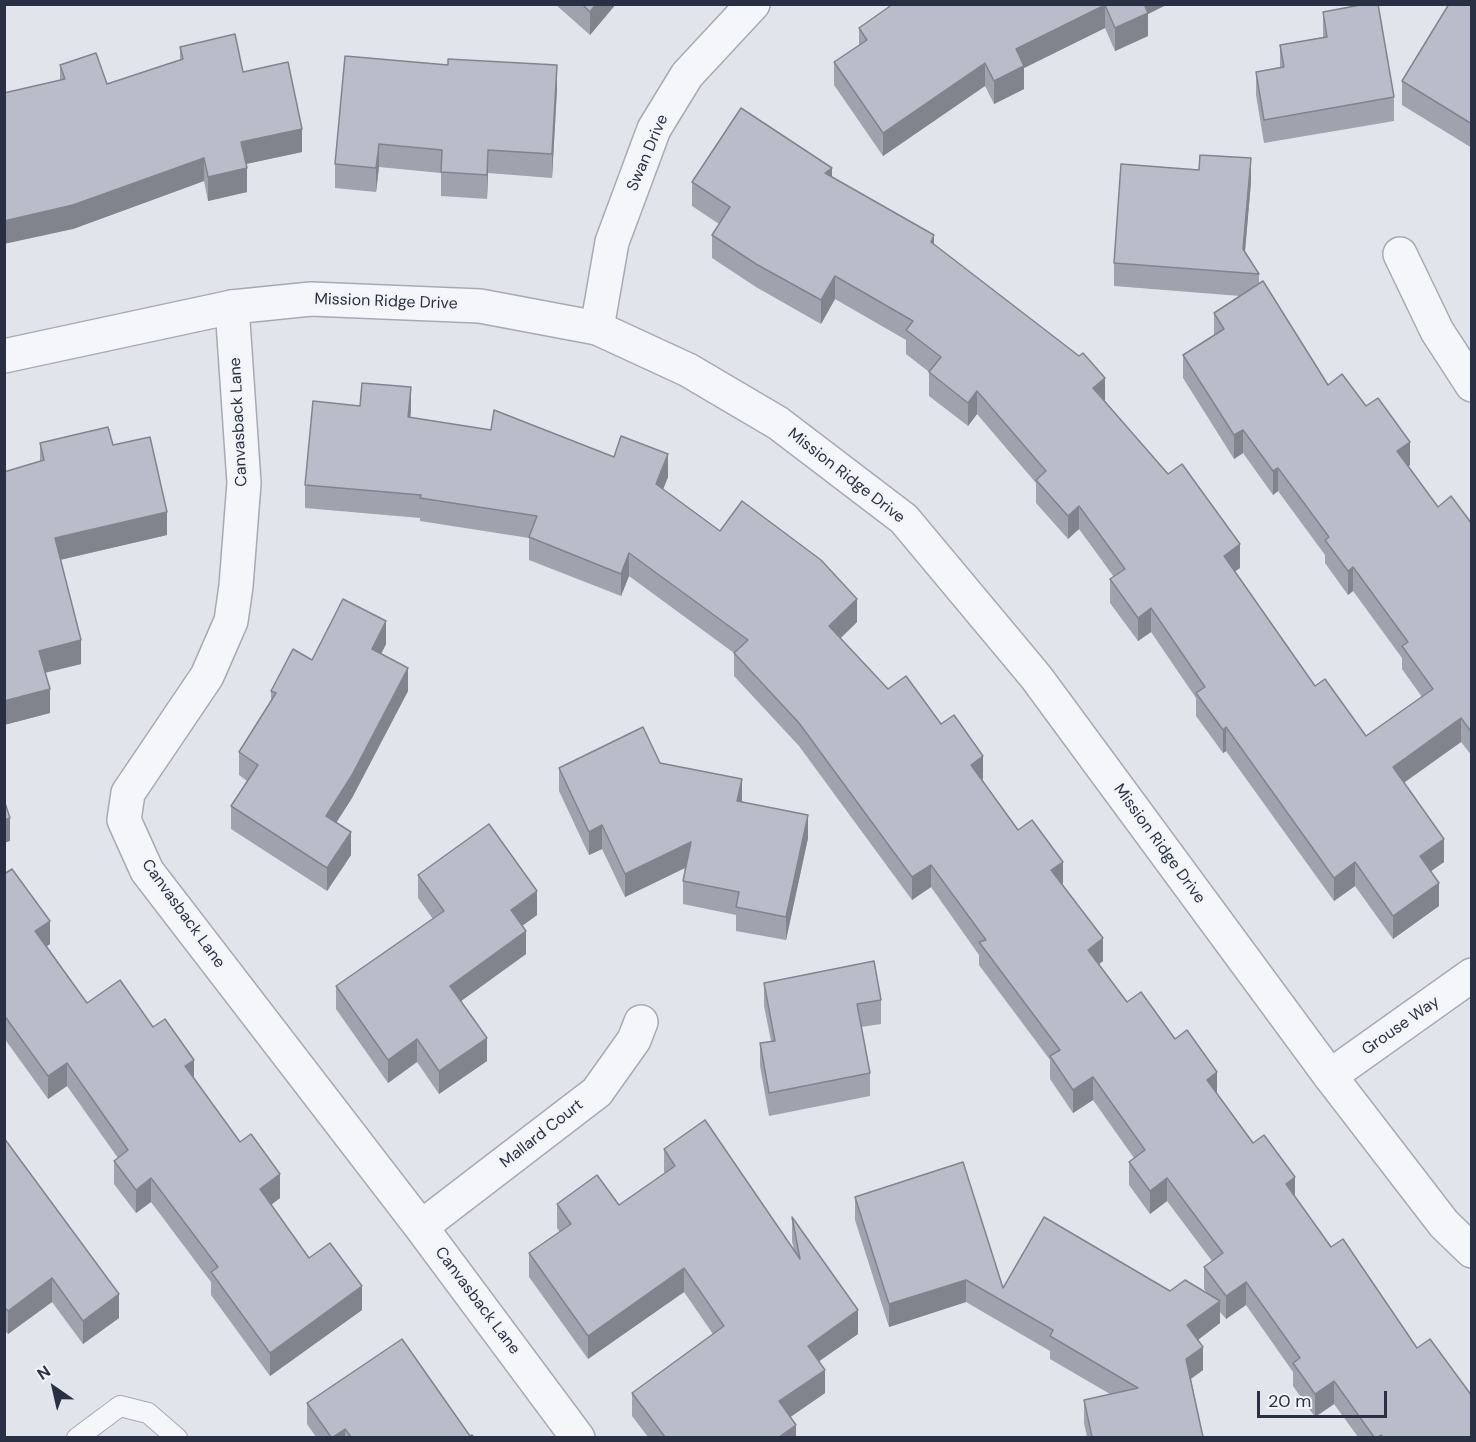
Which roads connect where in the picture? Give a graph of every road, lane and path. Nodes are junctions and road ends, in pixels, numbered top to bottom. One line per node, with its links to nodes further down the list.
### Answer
1 (753, 4): 4 (street, Swan Drive)
2 (1400, 254): 6 (street)
3 (232, 307): 4 (street, Mission Ridge Drive); 5 (street, Mission Ridge Drive); 10 (street, Canvasback Lane)
4 (597, 328): 9 (street, Mission Ridge Drive)
5 (4, 356)
6 (1472, 385)
7 (1472, 975): 9 (street, Grouse Way)
8 (641, 1022): 10 (street, Mallard Court)
9 (1330, 1076): 11 (street, Mission Ridge Drive)
10 (421, 1227): 14 (street, Canvasback Lane)
11 (1472, 1251)
12 (77, 1437): 13 (lane)
13 (177, 1437)
14 (578, 1437)

